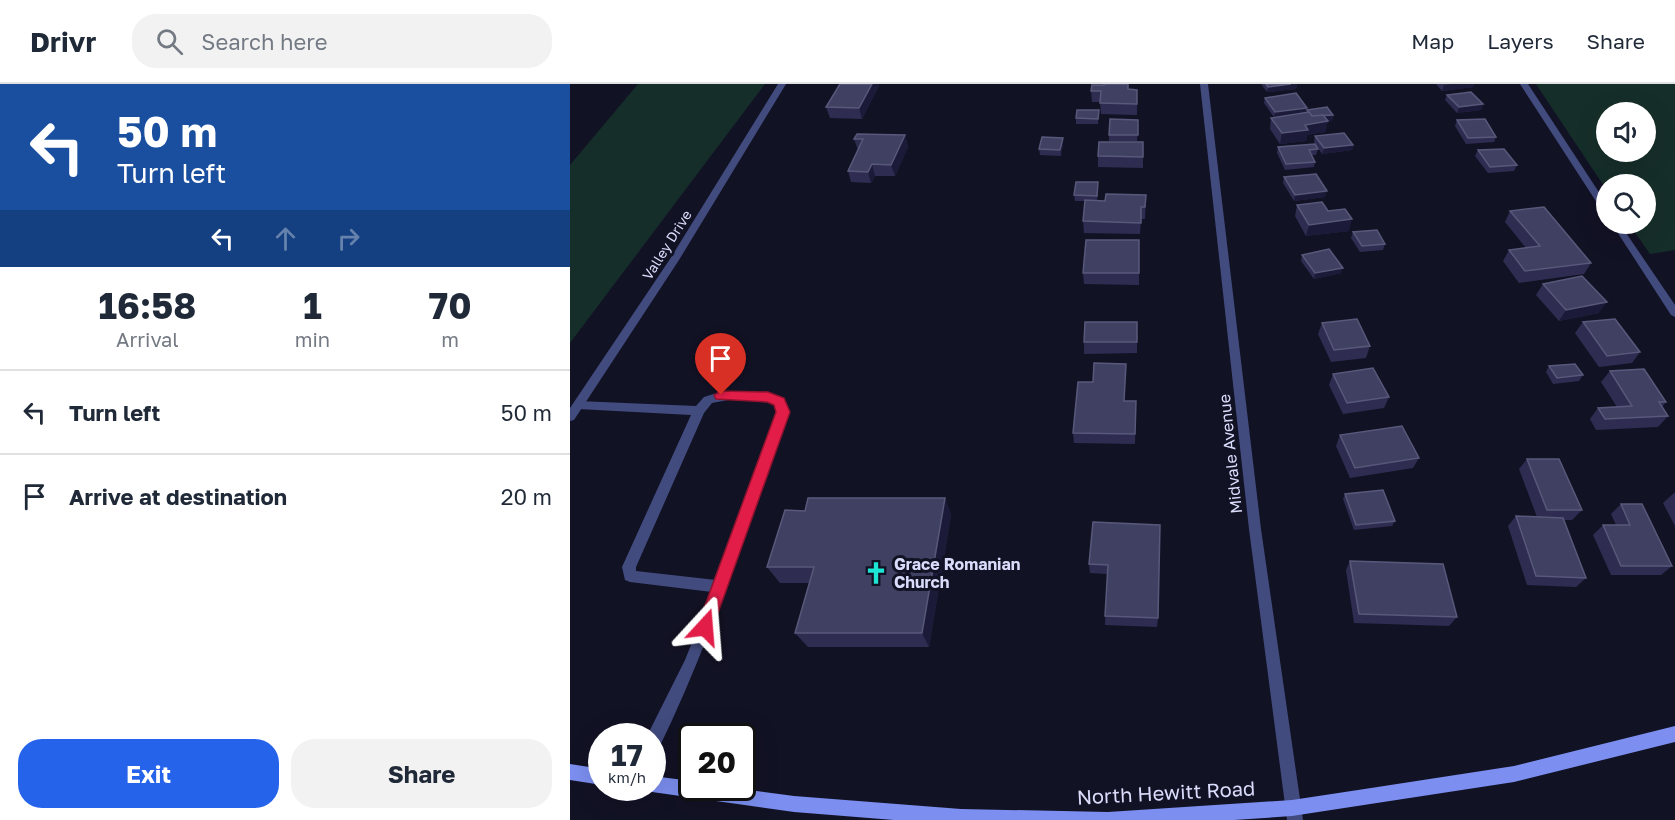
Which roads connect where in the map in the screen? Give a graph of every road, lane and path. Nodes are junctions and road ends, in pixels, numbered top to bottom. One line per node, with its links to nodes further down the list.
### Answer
1 (782, 84): 7 (street, Valley Drive)
2 (1204, 84): 16 (street, Midvale Avenue)
3 (1524, 84): 4 (street)
4 (1596, 194)
5 (1623, 234): 6 (street)
6 (1675, 314)
7 (578, 405): 8 (street); 9 (street, Valley Drive)
8 (699, 411): 10 (street); 10 (street)
9 (570, 417)
10 (719, 587): 11 (street)
11 (663, 723)
12 (1675, 734): 16 (main road, North Hewitt Road)
13 (570, 772): 14 (main road)
14 (588, 775)
15 (666, 786): 16 (main road, North Hewitt Road)
16 (1294, 814)

